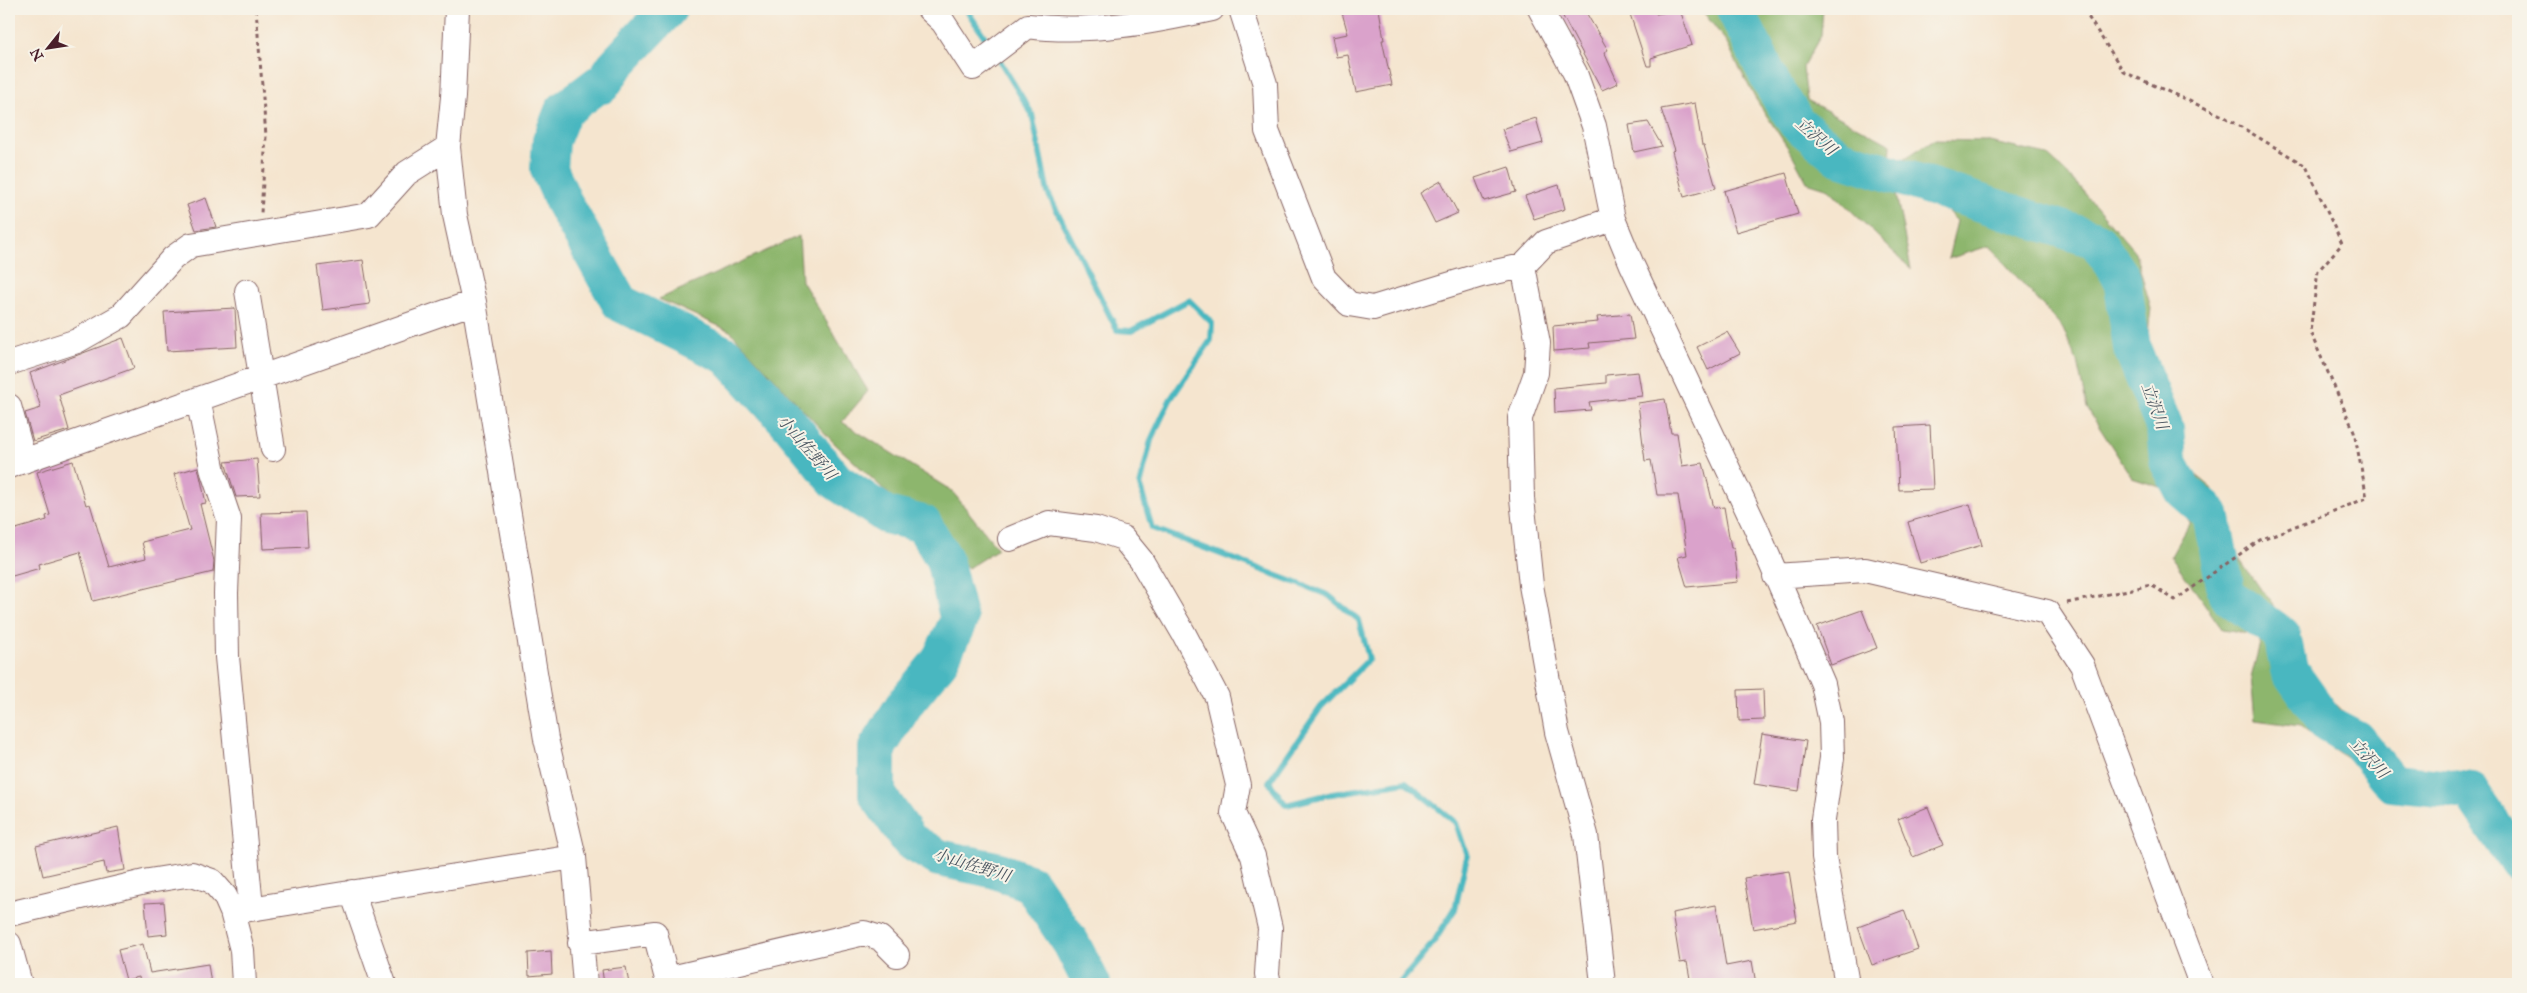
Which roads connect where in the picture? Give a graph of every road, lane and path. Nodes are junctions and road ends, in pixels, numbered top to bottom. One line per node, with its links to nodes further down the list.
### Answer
1 (256, 9): 10 (path)
2 (929, 9): 3 (street)
3 (1212, 9)
4 (1241, 9): 11 (street)
5 (1540, 9): 9 (street)
6 (2082, 9): 22 (path)
7 (458, 10): 8 (street)
8 (448, 147): 10 (street); 13 (street)
9 (1613, 219): 11 (street); 21 (street)
10 (260, 234): 14 (street)
11 (1523, 266): 35 (street)
12 (247, 291): 15 (street)
13 (474, 302): 15 (street); 23 (street)
14 (9, 363)
15 (262, 376): 16 (street); 18 (street)
16 (198, 399): 19 (street); 25 (street)
17 (9, 406): 19 (street)
18 (273, 449)
19 (16, 463)
20 (1010, 539): 34 (street)
21 (1775, 576): 22 (street); 36 (street)
22 (2047, 612): 37 (street)
23 (574, 857): 24 (street); 27 (street)
24 (352, 892): 25 (street); 32 (street)
25 (242, 909): 26 (street); 31 (street)
26 (9, 914)
27 (580, 943): 29 (street); 33 (street)
28 (9, 944): 30 (street)
29 (897, 955)
30 (20, 984)
31 (244, 984)
32 (384, 984)
33 (585, 984)
34 (1269, 984)
35 (1604, 984)
36 (1847, 984)
37 (2201, 984)

